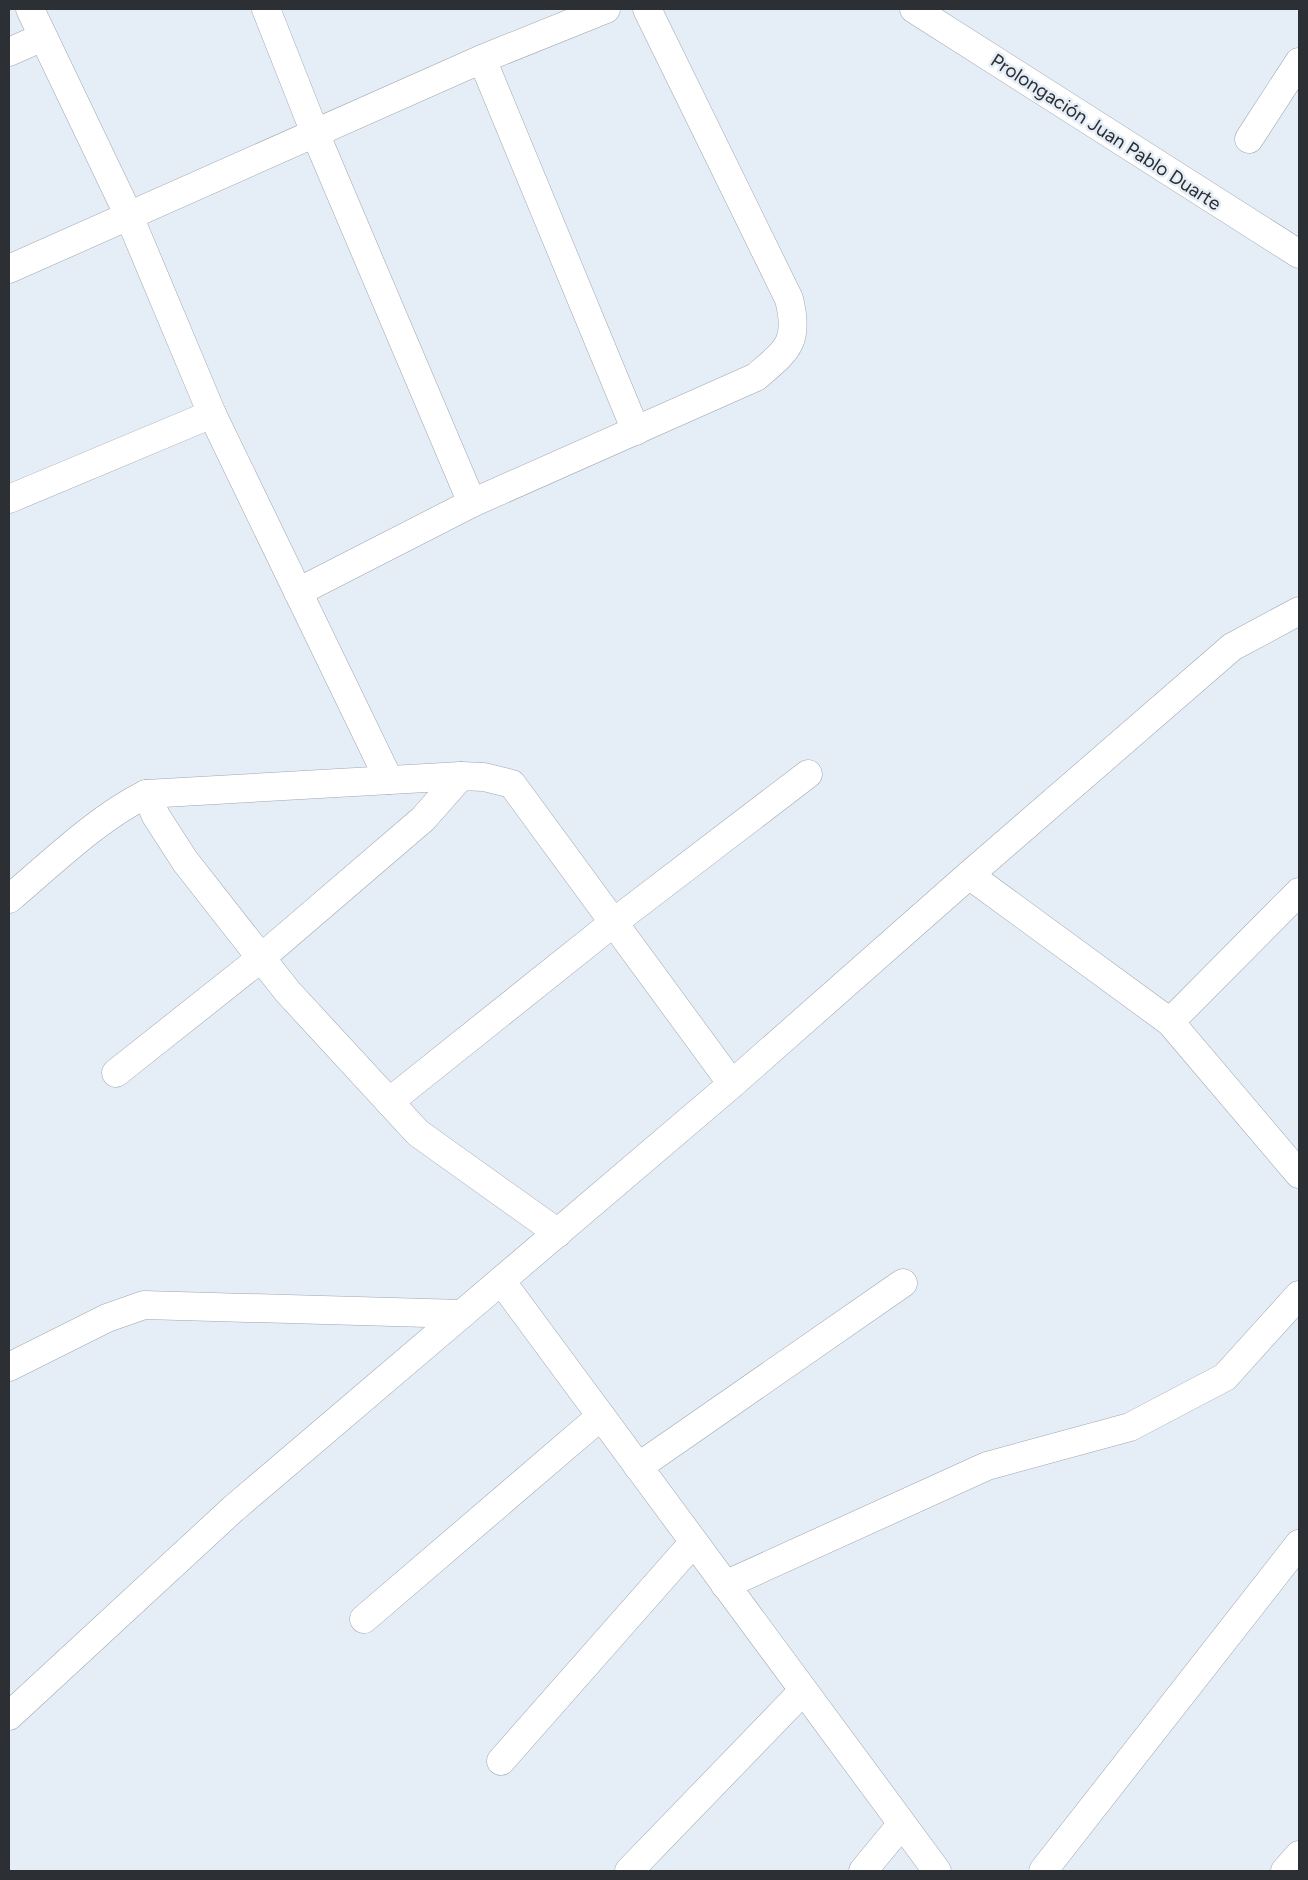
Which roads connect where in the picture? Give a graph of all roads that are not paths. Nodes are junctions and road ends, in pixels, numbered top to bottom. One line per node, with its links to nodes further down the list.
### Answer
1 (30, 9): 6 (street)
2 (266, 9): 10 (street)
3 (606, 9): 8 (street)
4 (647, 9): 16 (street)
5 (914, 9): 13 (street, Prolongación Juan Pablo Duarte)
6 (43, 37): 7 (street); 12 (street)
7 (9, 52)
8 (482, 59): 10 (street); 16 (street)
9 (1299, 62): 11 (street)
10 (315, 133): 12 (street); 18 (street)
11 (1249, 139)
12 (129, 216): 14 (street); 15 (street)
13 (1299, 254)
14 (9, 269)
15 (212, 414): 17 (street); 19 (street)
16 (636, 430): 18 (street)
17 (9, 499)
18 (472, 503): 19 (street)
19 (298, 592): 23 (street)
20 (1299, 611): 25 (street)
21 (808, 774): 28 (street)
22 (461, 776): 23 (street); 28 (street); 29 (street)
23 (389, 780): 24 (street)
24 (146, 794): 27 (street); 29 (street)
25 (969, 875): 30 (street); 32 (street)
26 (1299, 892): 30 (street)
27 (9, 899)
28 (613, 923): 32 (street); 33 (street)
29 (261, 958): 31 (street); 33 (street)
30 (1170, 1022): 34 (street)
31 (116, 1073)
32 (732, 1084): 35 (street)
33 (389, 1102): 35 (street)
34 (1299, 1174)
35 (558, 1233): 36 (street)
36 (502, 1282): 39 (street); 41 (street)
37 (903, 1283): 42 (street)
38 (1299, 1295): 45 (street)
39 (462, 1314): 40 (street); 48 (street)
40 (9, 1367)
41 (601, 1416): 42 (street); 46 (street)
42 (638, 1467): 43 (street)
43 (693, 1542): 45 (street); 49 (street)
44 (1299, 1544): 55 (street)
45 (725, 1585): 47 (street)
46 (364, 1619)
47 (803, 1691): 50 (street); 52 (street)
48 (9, 1716)
49 (501, 1761)
50 (901, 1825): 53 (street); 54 (street)
51 (1299, 1855): 56 (street)
52 (629, 1871)
53 (863, 1871)
54 (937, 1871)
55 (1043, 1871)
56 (1285, 1871)

